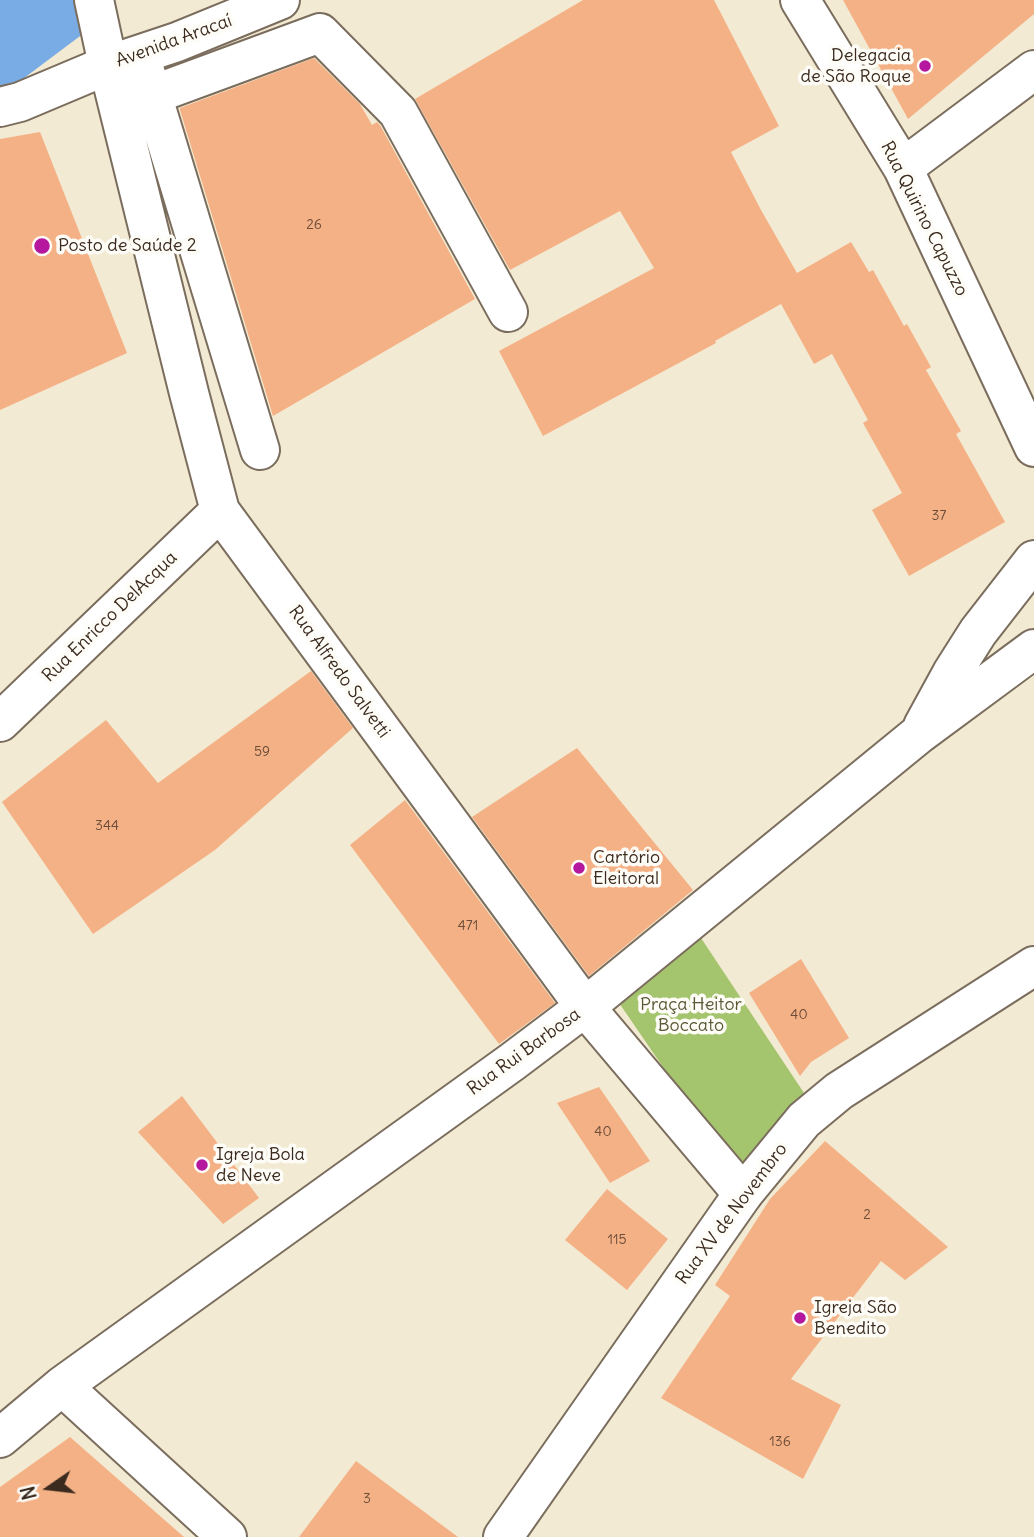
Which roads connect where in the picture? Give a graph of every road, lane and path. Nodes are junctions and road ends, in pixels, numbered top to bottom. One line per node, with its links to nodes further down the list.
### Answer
1 (94, 0): 4 (street)
2 (280, 0): 4 (street, Avenida Aracaí)
3 (800, 0): 8 (street, Rua Quirino Capuzzo)
4 (117, 55): 6 (street); 7 (street, Avenida Aracaí); 12 (street, Rua Alfredo Salvetti)
5 (1034, 70): 8 (street)
6 (152, 95): 9 (street); 11 (street)
7 (0, 107)
8 (903, 168): 10 (street, Rua Quirino Capuzzo)
9 (508, 312)
10 (1034, 447)
11 (260, 450)
12 (220, 511): 15 (street, Rua Enricco DelAcqua); 18 (street, Rua Alfredo Salvetti)
13 (1034, 560): 16 (street)
14 (1034, 649): 16 (street, Rua Rui Barbosa)
15 (0, 722)
16 (919, 734): 18 (street, Rua Rui Barbosa)
17 (1034, 966): 19 (street, Rua XV de Novembro)
18 (585, 1007): 19 (street, Rua Alfredo Salvetti); 20 (street, Rua Rui Barbosa)
19 (743, 1194): 23 (street, Rua XV de Novembro)
20 (62, 1386): 21 (street, Rua Rui Barbosa); 22 (street)
21 (0, 1438)
22 (227, 1537)
23 (503, 1537)

